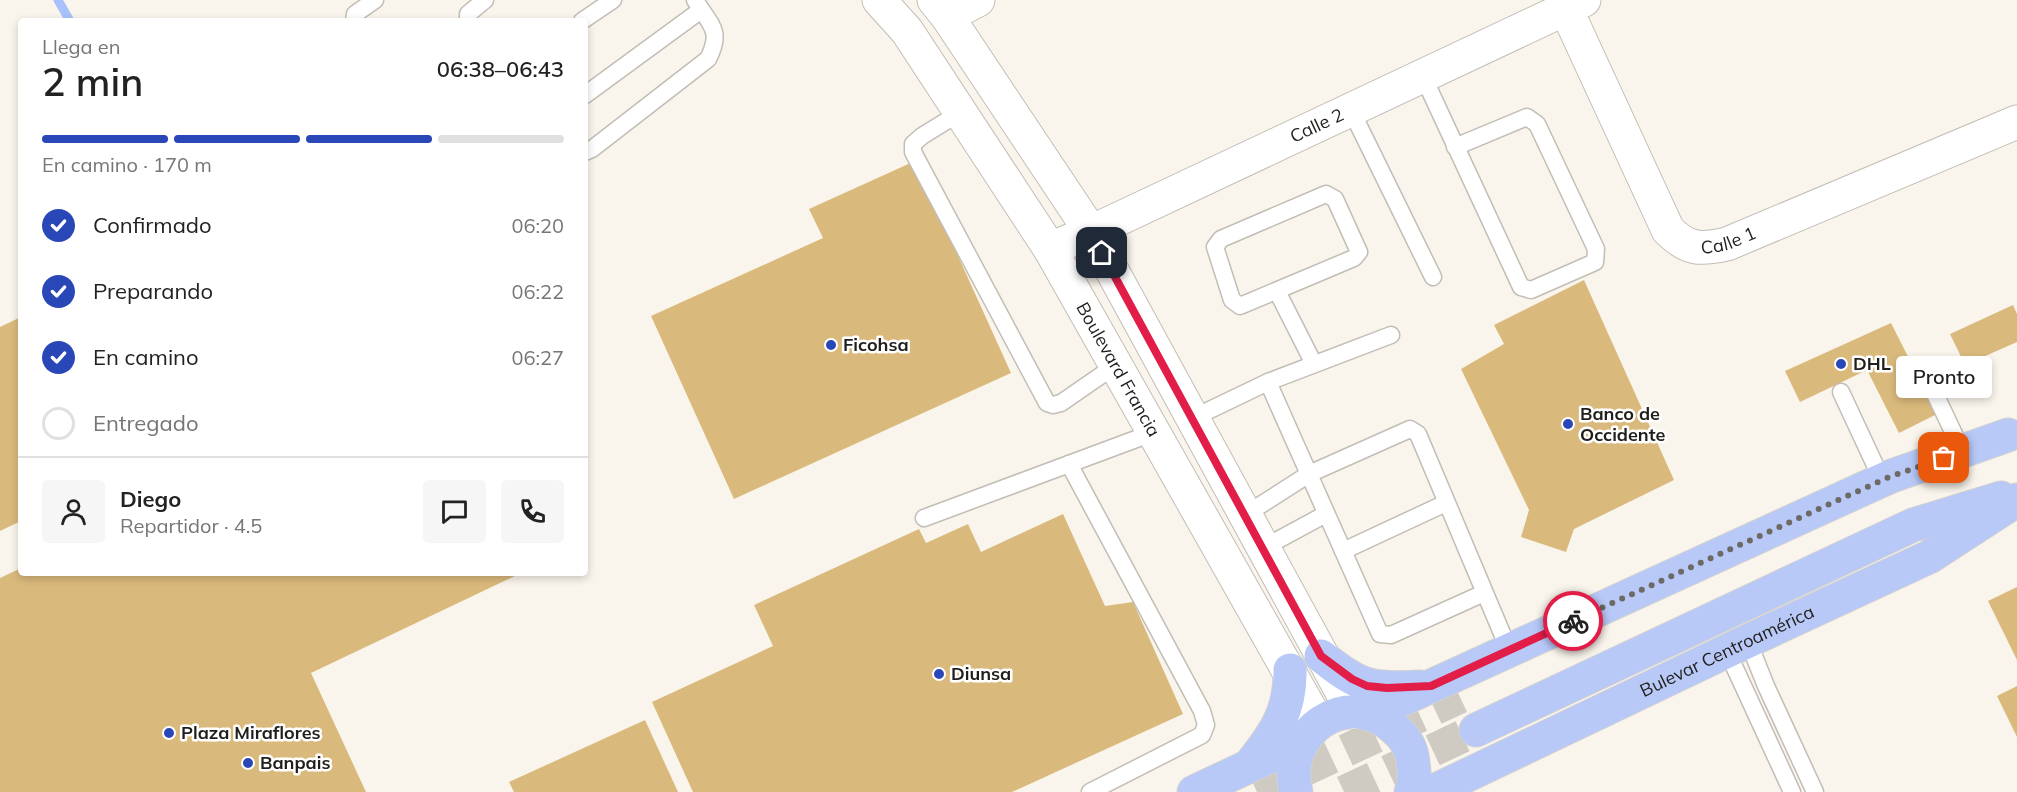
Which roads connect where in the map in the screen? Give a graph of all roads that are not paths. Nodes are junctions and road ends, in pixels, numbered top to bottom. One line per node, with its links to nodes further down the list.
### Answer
1 (375, 0): 9 (lane)
2 (485, 0): 10 (lane)
3 (613, 0): 11 (lane)
4 (879, 0): 15 (street, Boulevard Francia)
5 (978, 0): 8 (street)
6 (698, 5): 13 (lane); 18 (lane)
7 (1575, 5): 12 (street, Calle 2); 16 (street, Calle 1)
8 (940, 8): 19 (street)
9 (354, 18)
10 (468, 18)
11 (586, 18)
12 (1423, 76): 14 (street, Calle 2); 17 (lane)
13 (588, 93)
14 (1352, 110): 19 (street, Calle 2); 21 (lane)
15 (961, 112): 20 (street, Boulevard Francia); 25 (lane)
16 (2017, 122)
17 (1455, 147): 17 (lane)
18 (588, 151)
19 (1091, 232): 20 (street, Calle 2); 29 (street)
20 (1050, 249): 25 (street, Boulevard Francia)
21 (1433, 278)
22 (1277, 291): 22 (lane); 24 (lane)
23 (1391, 335): 24 (lane)
24 (1314, 364): 26 (lane)
25 (1116, 365): 30 (street, Boulevard Francia)
26 (1268, 382): 29 (lane); 34 (lane)
27 (1930, 383): 32 (lane)
28 (1841, 392): 35 (lane)
29 (1193, 418): 39 (street)
30 (1155, 432): 33 (lane); 48 (street, Boulevard Francia)
31 (2012, 433): 32 (main road); 49 (main road)
32 (1962, 451): 35 (main road)
33 (1069, 464): 41 (lane); 55 (lane)
34 (1309, 474): 38 (lane); 39 (lane); 40 (lane)
35 (1882, 480): 46 (main road)
36 (2017, 492): 51 (main road, Bulevar Centroamérica)
37 (2017, 500): 45 (main road, Bulevar Centroamérica)
38 (1446, 503): 43 (lane); 44 (lane)
39 (1245, 514): 42 (street)
40 (1326, 514): 42 (lane); 43 (lane)
41 (924, 518)
42 (1263, 548): 47 (street)
43 (1343, 551): 44 (lane)
44 (1484, 593): 46 (lane)
45 (1738, 646): 54 (main road, Bulevar Centroamérica); 60 (lane); 61 (lane)
46 (1509, 650): 49 (main road)
47 (1321, 656): 49 (main road); 50 (street)
48 (1290, 670): 52 (street, Boulevard Francia); 53 (main road)
49 (1445, 692): 50 (main road)
50 (1361, 713): 52 (main road); 58 (main road)
51 (1476, 730)
52 (1310, 732): 53 (main road); 57 (main road)
53 (1249, 767): 56 (main road)
54 (1458, 783): 59 (main road, Bulevar Centroamérica)
55 (1090, 792)
56 (1194, 792)
57 (1296, 792)
58 (1411, 792)
59 (1432, 792)
60 (1792, 792)
61 (1815, 792)

